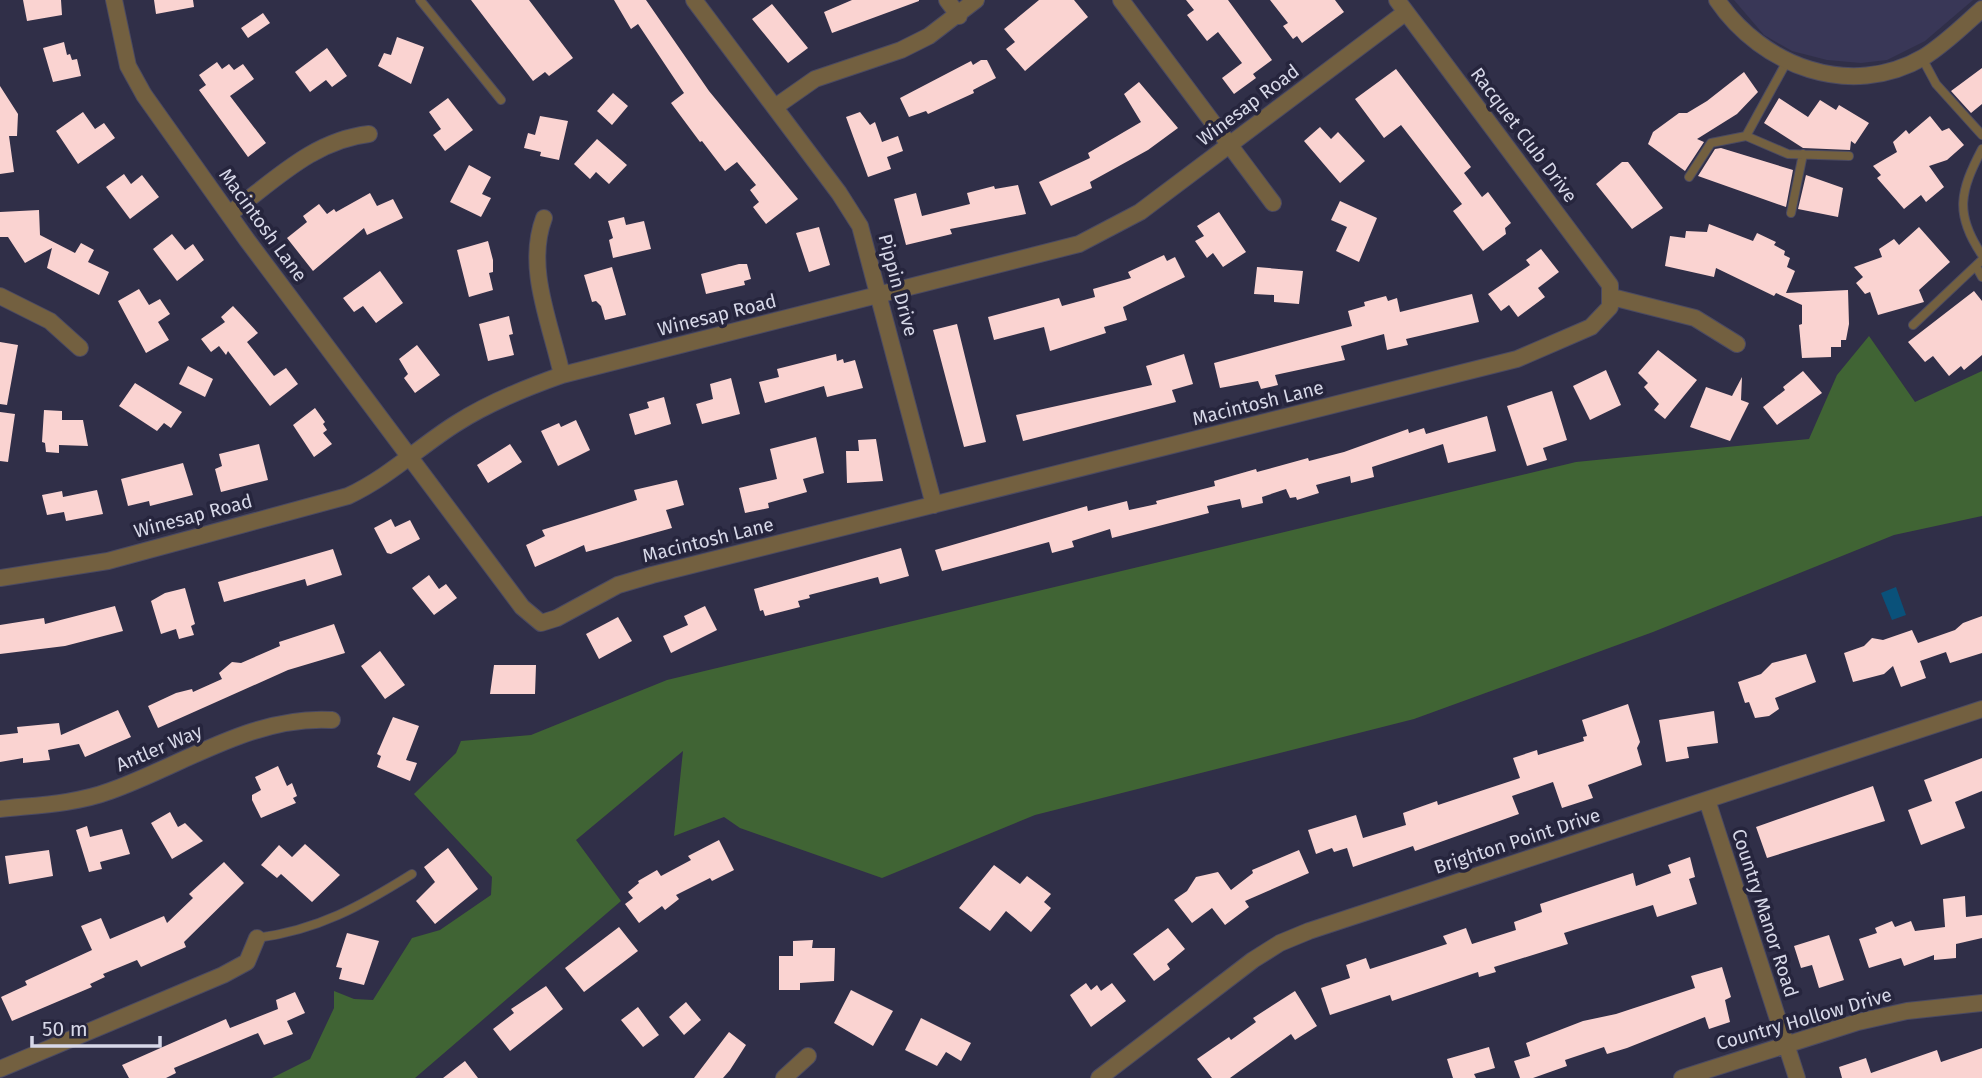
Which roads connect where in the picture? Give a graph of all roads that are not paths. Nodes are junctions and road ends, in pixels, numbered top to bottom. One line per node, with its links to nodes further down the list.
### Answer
1 (114, 0): 25 (street, Macintosh Lane)
2 (419, 0): 13 (lane)
3 (694, 0): 14 (street, Pippin Drive)
4 (947, 0): 10 (street)
5 (976, 0): 10 (street)
6 (1121, 0): 18 (street)
7 (1717, 0): 12 (street)
8 (1402, 6): 18 (street, Winesap Road); 31 (street, Racquet Club Drive)
9 (1982, 9): 11 (street)
10 (959, 16): 14 (street)
11 (1922, 58): 12 (street); 16 (lane)
12 (1786, 63): 17 (lane)
13 (501, 100)
14 (775, 107): 30 (street, Pippin Drive)
15 (369, 134): 25 (street)
16 (1982, 135)
17 (1746, 136): 20 (lane); 22 (lane)
18 (1231, 144): 23 (street); 30 (street, Winesap Road)
19 (1982, 149): 27 (lane)
20 (1803, 154): 21 (lane); 24 (lane)
21 (1849, 156)
22 (1689, 177)
23 (1273, 203)
24 (1791, 213)
25 (229, 214): 36 (street, Macintosh Lane)
26 (544, 218): 35 (street)
27 (1980, 261): 28 (lane); 32 (lane)
28 (1982, 277)
29 (0, 296): 34 (street)
30 (880, 296): 35 (street, Winesap Road); 37 (street, Pippin Drive)
31 (1612, 297): 33 (street); 37 (street, Macintosh Lane)
32 (1913, 325)
33 (1737, 344)
34 (80, 348)
35 (562, 375): 36 (street, Winesap Road)
36 (409, 458): 37 (street, Macintosh Lane); 38 (street, Winesap Road)
37 (934, 505)
38 (0, 578)
39 (1982, 709): 41 (street, Brighton Point Drive)
40 (332, 720): 42 (street, Antler Way)
41 (1707, 800): 46 (street, Country Manor Road); 50 (street, Brighton Point Drive)
42 (0, 809)
43 (412, 874): 44 (lane)
44 (257, 938): 48 (street)
45 (1982, 1003): 46 (street, Country Hollow Drive)
46 (1786, 1044): 51 (street, Country Hollow Drive); 52 (street, Country Manor Road)
47 (808, 1056): 49 (street)
48 (0, 1069)
49 (784, 1078)
50 (1099, 1078)
51 (1682, 1078)
52 (1797, 1078)

